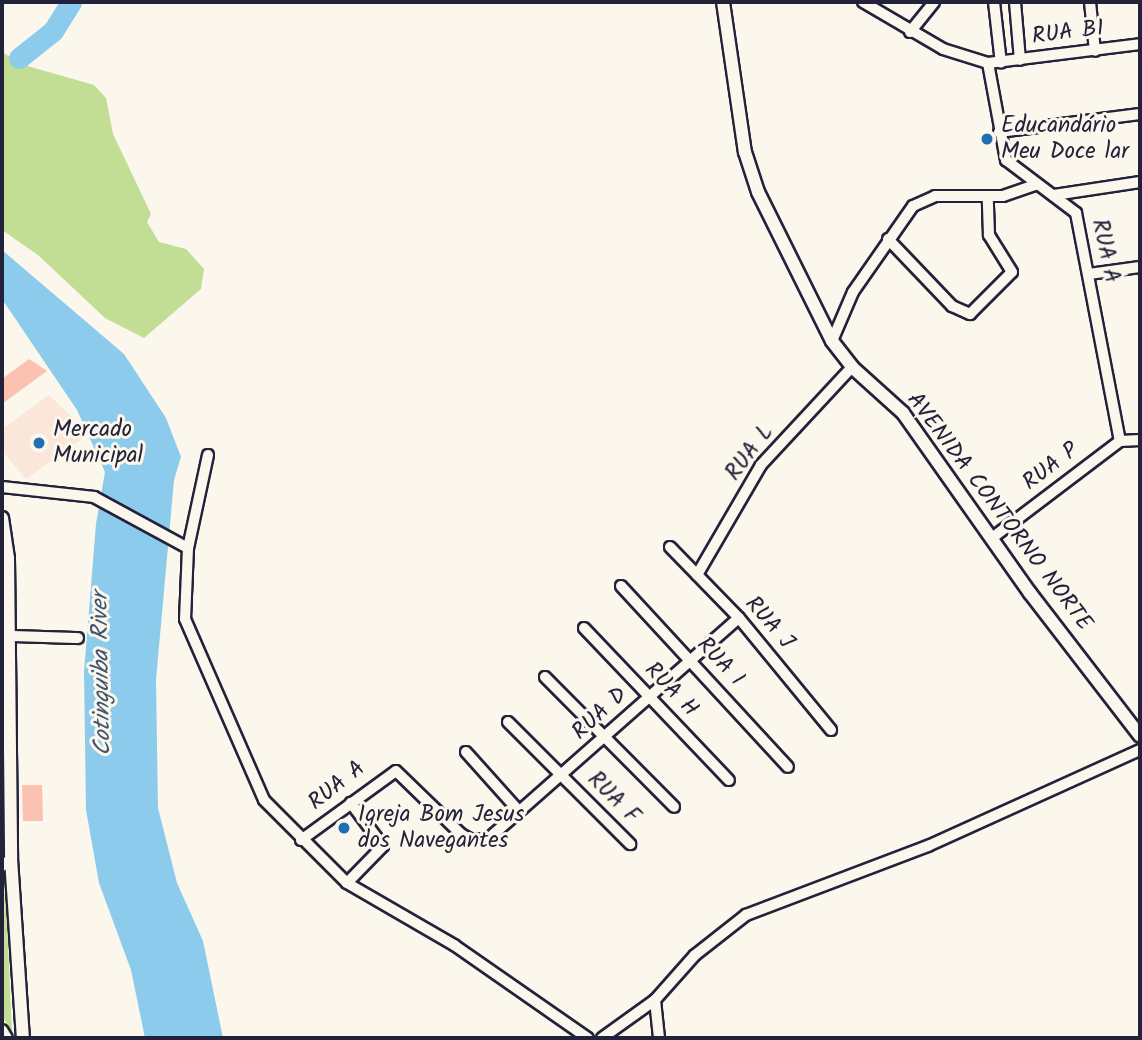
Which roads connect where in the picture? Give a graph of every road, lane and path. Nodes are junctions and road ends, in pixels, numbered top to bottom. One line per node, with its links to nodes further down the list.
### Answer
1 (723, 2): 22 (street, AVENIDA CONTORNO NORTE)
2 (863, 2): 7 (street, RUA B1)
3 (934, 2): 7 (street)
4 (994, 2): 12 (street)
5 (1015, 2): 10 (street)
6 (1090, 2): 9 (street)
7 (911, 32): 11 (street, RUA B1)
8 (1140, 44): 9 (street, RUA B1)
9 (1095, 51): 10 (street, RUA B1)
10 (1020, 60): 12 (street, RUA B1)
11 (988, 63): 12 (street, RUA B1); 14 (street, RUA A)
12 (1001, 63)
13 (1140, 114): 14 (street)
14 (999, 132): 16 (street, RUA A)
15 (1140, 182): 17 (street)
16 (1037, 184): 17 (street, RUA A); 18 (street)
17 (1054, 195): 21 (street, RUA A)
18 (988, 198): 19 (street); 19 (street)
19 (888, 239): 22 (street)
20 (1140, 267): 21 (street)
21 (1089, 274): 25 (street, RUA A)
22 (832, 341): 23 (street, AVENIDA CONTORNO NORTE)
23 (852, 367): 29 (street, AVENIDA CONTORNO NORTE); 32 (street, RUA L)
24 (1140, 440): 25 (street)
25 (1120, 441): 29 (street, RUA P)
26 (208, 455): 31 (street)
27 (2, 487): 31 (street)
28 (3, 523): 36 (street)
29 (992, 538): 43 (street, AVENIDA CONTORNO NORTE)
30 (670, 547): 32 (street, RUA J)
31 (188, 548): 56 (street)
32 (697, 575): 34 (street, RUA J)
33 (621, 586): 38 (street, RUA I)
34 (739, 618): 38 (street, RUA D); 42 (street, RUA J)
35 (584, 628): 40 (street, RUA H)
36 (10, 636): 37 (street); 46 (street)
37 (78, 638)
38 (690, 661): 40 (street, RUA D); 48 (street, RUA I)
39 (545, 677): 44 (street)
40 (649, 698): 44 (street, RUA D); 50 (street, RUA H)
41 (508, 722): 49 (street, RUA F)
42 (831, 730)
43 (1140, 736)
44 (605, 738): 49 (street, RUA D); 53 (street)
45 (1140, 750): 60 (street)
46 (6, 752): 51 (street)
47 (466, 752): 54 (street)
48 (788, 766)
49 (562, 777): 54 (street, RUA D); 57 (street, RUA F)
50 (729, 780)
51 (6, 787): 58 (street)
52 (351, 803): 55 (street, RUA A); 56 (street, RUA A); 59 (street)
53 (674, 807)
54 (518, 810): 55 (street, RUA D)
55 (488, 839)
56 (301, 840): 59 (street)
57 (630, 844)
58 (6, 862): 63 (street)
59 (347, 883): 64 (street)
60 (655, 1000): 65 (street); 66 (street)
61 (2, 1030): 62 (street)
62 (7, 1038)
63 (23, 1038)
64 (589, 1038)
65 (603, 1038)
66 (659, 1038)

